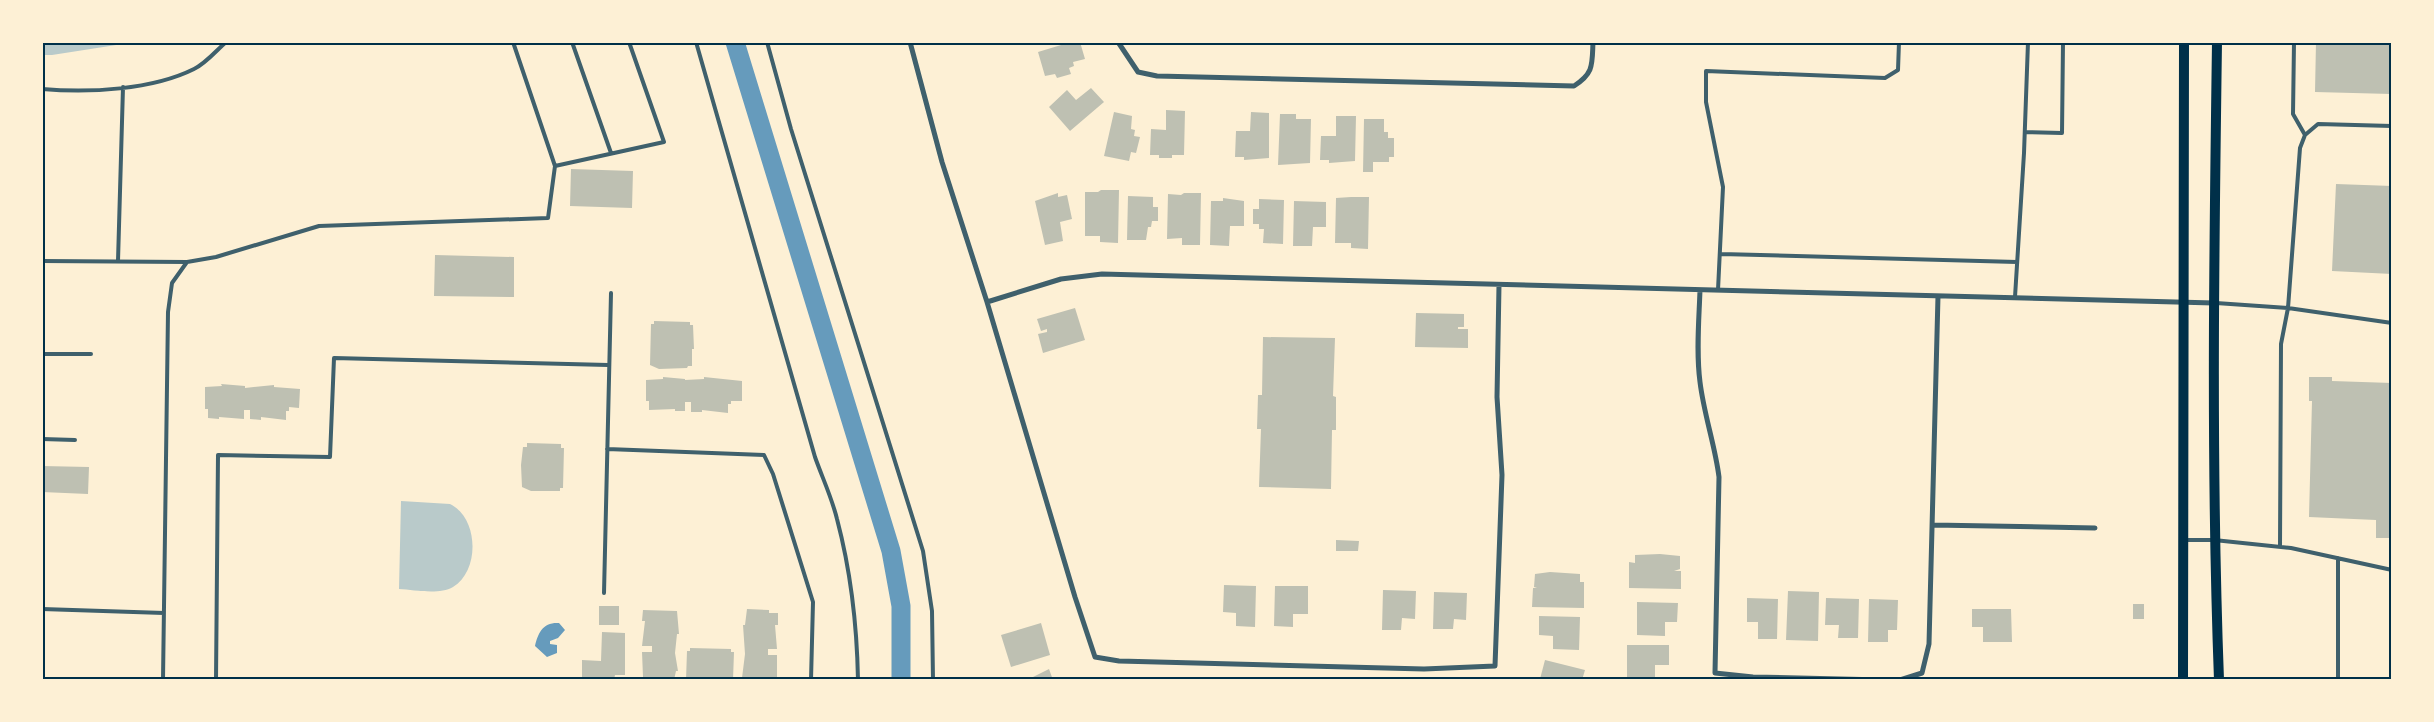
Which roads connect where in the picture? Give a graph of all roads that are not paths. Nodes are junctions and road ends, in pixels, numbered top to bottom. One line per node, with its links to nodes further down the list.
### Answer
1 (226, 42): 16 (lane)
2 (513, 42): 22 (lane)
3 (572, 42): 21 (lane)
4 (629, 42): 21 (lane)
5 (696, 42): 58 (lane)
6 (767, 42): 59 (lane)
7 (910, 42): 34 (street)
8 (1118, 42): 9 (street)
9 (1592, 42)
10 (1899, 42): 23 (lane)
11 (2028, 42): 19 (lane)
12 (2063, 42): 19 (lane)
13 (2184, 42): 35 (main road)
14 (2218, 42): 36 (main road)
15 (2294, 42): 20 (lane)
16 (123, 87): 17 (lane); 25 (lane)
17 (42, 90)
18 (2392, 126): 20 (lane)
19 (2025, 132): 27 (lane)
20 (2305, 135): 37 (lane)
21 (612, 153): 22 (lane)
22 (555, 166): 26 (lane)
23 (1721, 254): 27 (lane); 30 (lane)
24 (42, 261): 25 (lane)
25 (118, 261): 26 (lane)
26 (187, 262): 54 (lane)
27 (2017, 262): 33 (lane)
28 (1500, 285): 29 (street); 34 (street); 34 (street)
29 (1700, 290): 30 (street); 60 (street)
30 (1718, 290): 32 (street)
31 (610, 294): 41 (lane)
32 (1938, 296): 33 (street); 45 (street)
33 (2015, 297): 35 (street)
34 (987, 302)
35 (2182, 302): 36 (street); 47 (main road)
36 (2214, 303): 37 (lane); 48 (main road)
37 (2288, 308): 38 (lane); 49 (lane)
38 (2392, 323)
39 (42, 354): 40 (lane)
40 (91, 354)
41 (608, 366): 44 (lane); 56 (lane)
42 (42, 439): 43 (lane)
43 (75, 440)
44 (607, 449): 52 (lane); 57 (lane)
45 (1933, 525): 46 (street); 61 (street)
46 (2095, 528)
47 (2182, 540): 48 (lane); 62 (main road)
48 (2214, 540): 49 (lane); 63 (main road)
49 (2280, 546): 50 (lane)
50 (2338, 558): 51 (lane); 64 (lane)
51 (2392, 570)
52 (604, 593)
53 (42, 609): 54 (lane)
54 (164, 613): 55 (lane)
55 (163, 680)
56 (216, 680)
57 (812, 680)
58 (858, 680)
59 (933, 680)
60 (1883, 680)
61 (1900, 680)
62 (2183, 680)
63 (2220, 680)
64 (2338, 680)

